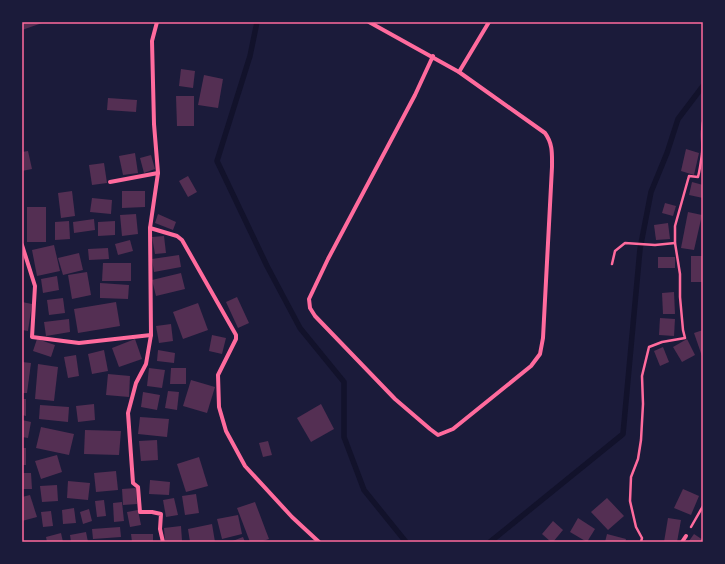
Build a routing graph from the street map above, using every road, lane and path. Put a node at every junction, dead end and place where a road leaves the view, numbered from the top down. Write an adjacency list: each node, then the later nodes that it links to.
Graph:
1 (157, 22): 7 (street)
2 (369, 22): 4 (street)
3 (489, 22): 5 (street)
4 (433, 56): 5 (street); 5 (street)
5 (460, 72)
6 (703, 122): 10 (path)
7 (158, 173): 8 (street); 9 (street)
8 (110, 182)
9 (150, 228): 13 (street); 17 (street)
10 (674, 243): 12 (path); 18 (path)
11 (22, 245): 13 (street)
12 (612, 264)
13 (151, 336): 16 (street)
14 (703, 506): 15 (path)
15 (686, 536): 19 (street)
16 (163, 542)
17 (319, 542)
18 (641, 542)
19 (682, 542)

